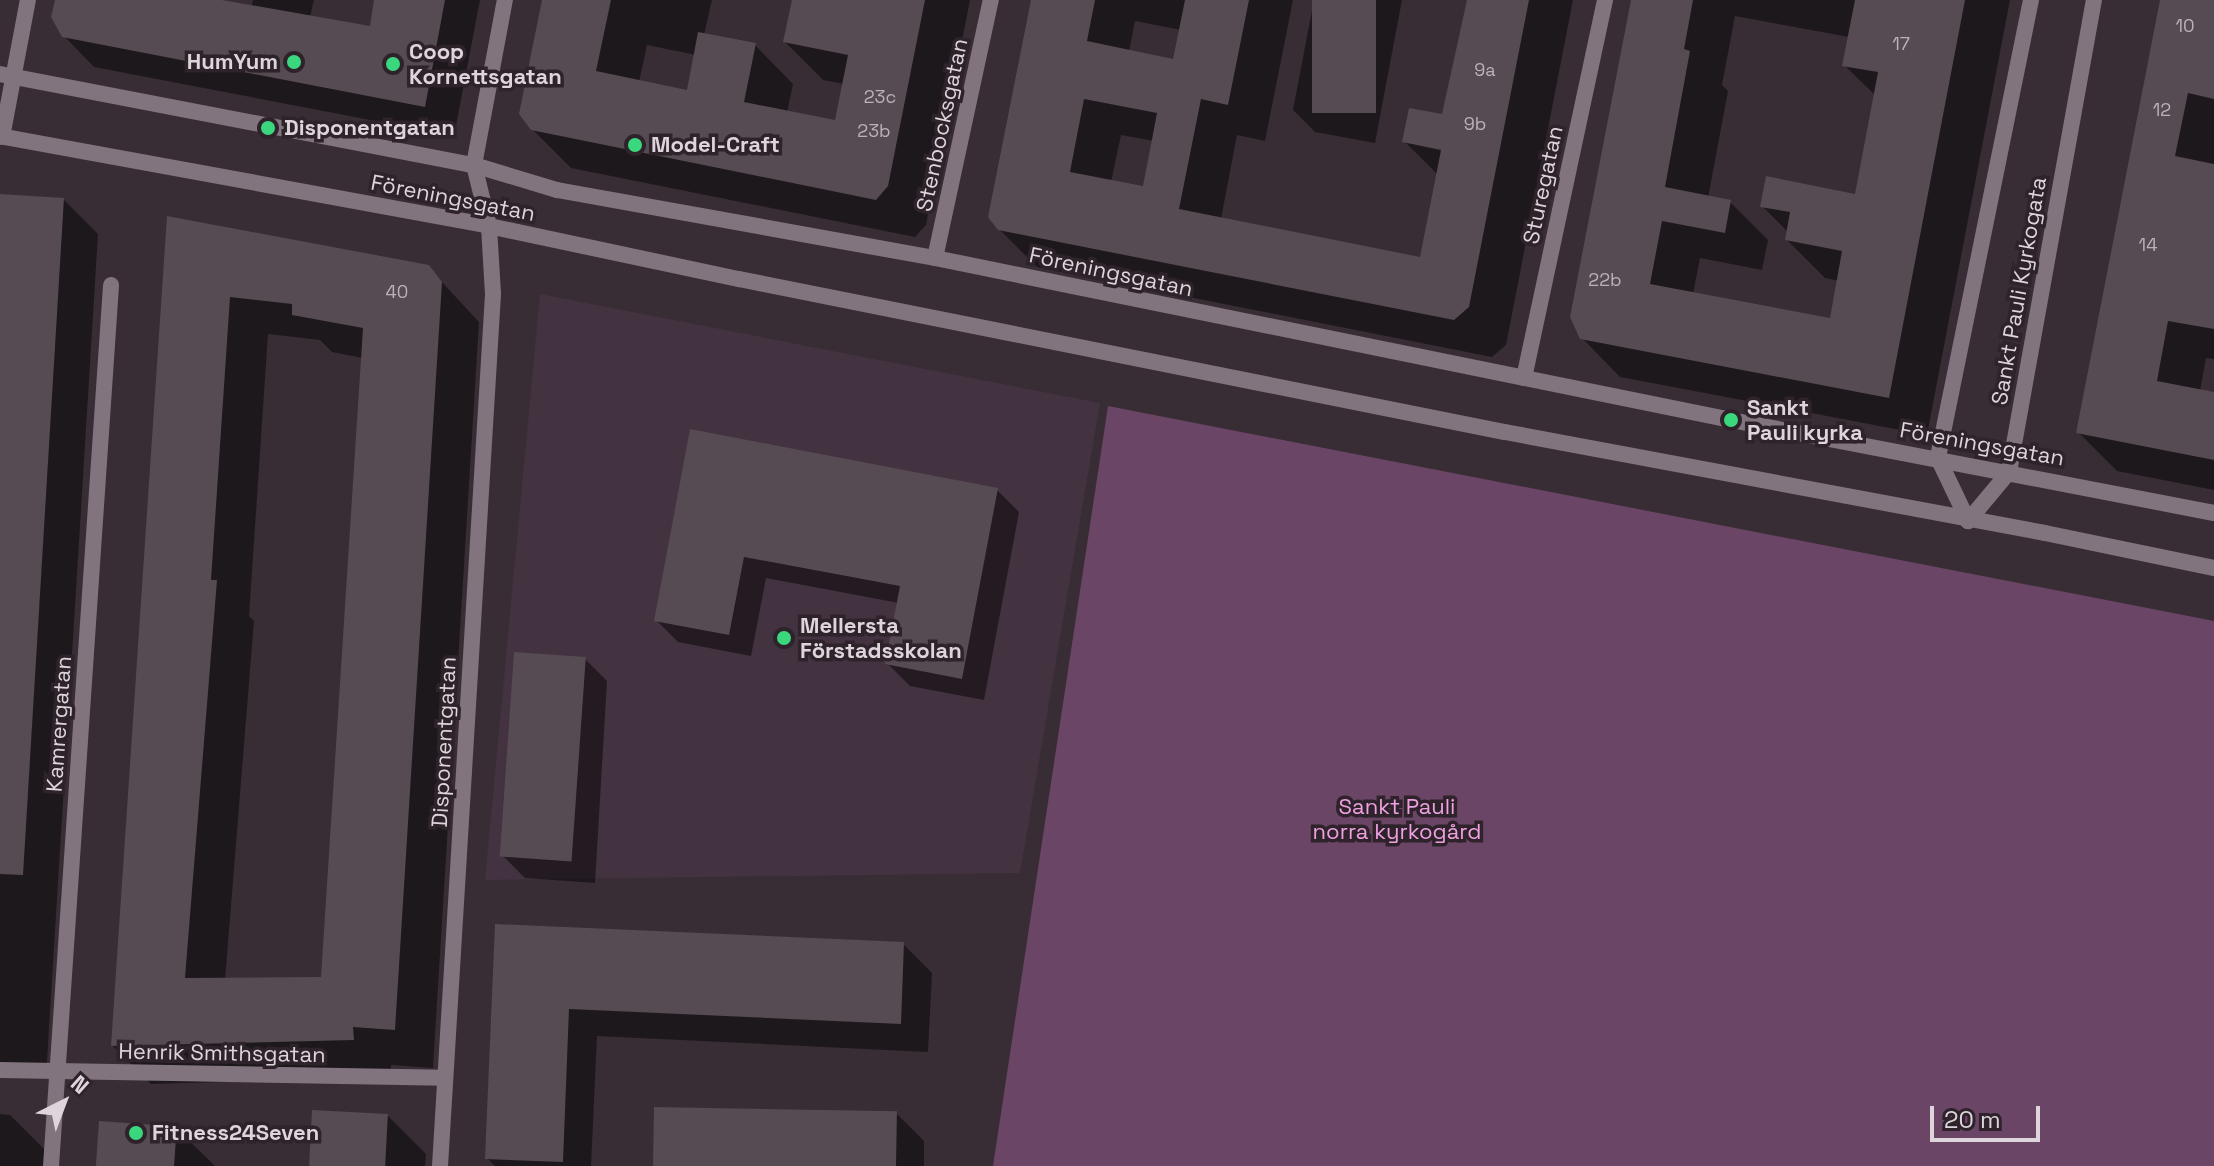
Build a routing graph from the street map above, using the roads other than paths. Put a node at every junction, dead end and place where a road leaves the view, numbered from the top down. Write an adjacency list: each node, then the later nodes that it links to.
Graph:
1 (28, 0): 7 (street)
2 (505, 0): 9 (street)
3 (991, 0): 11 (street, Stenbocksgatan)
4 (1605, 0): 13 (street, Sturegatan)
5 (2031, 0): 14 (street, Sankt Pauli Kyrkogata)
6 (2094, 0): 15 (street, Sankt Pauli Kyrkogata)
7 (7, 76): 8 (street); 9 (street, Föreningsgatan)
8 (1, 137): 10 (street, Föreningsgatan)
9 (474, 165): 10 (street, Disponentgatan); 11 (street, Föreningsgatan)
10 (489, 226): 17 (street, Föreningsgatan); 21 (street, Disponentgatan)
11 (935, 258): 13 (street, Föreningsgatan)
12 (111, 285): 20 (street, Kamrergatan)
13 (1524, 378): 14 (street, Föreningsgatan)
14 (1938, 458): 15 (street, Föreningsgatan); 17 (street)
15 (2009, 472): 16 (street, Föreningsgatan); 17 (street, Sankt Pauli Kyrkogata)
16 (2214, 513)
17 (1968, 521): 18 (street, Föreningsgatan)
18 (2214, 568)
19 (0, 1070): 20 (street, Henrik Smithsgatan)
20 (58, 1072): 21 (street, Henrik Smithsgatan); 22 (street, Kamrergatan)
21 (444, 1078): 23 (street, Disponentgatan)
22 (51, 1166)
23 (440, 1166)

